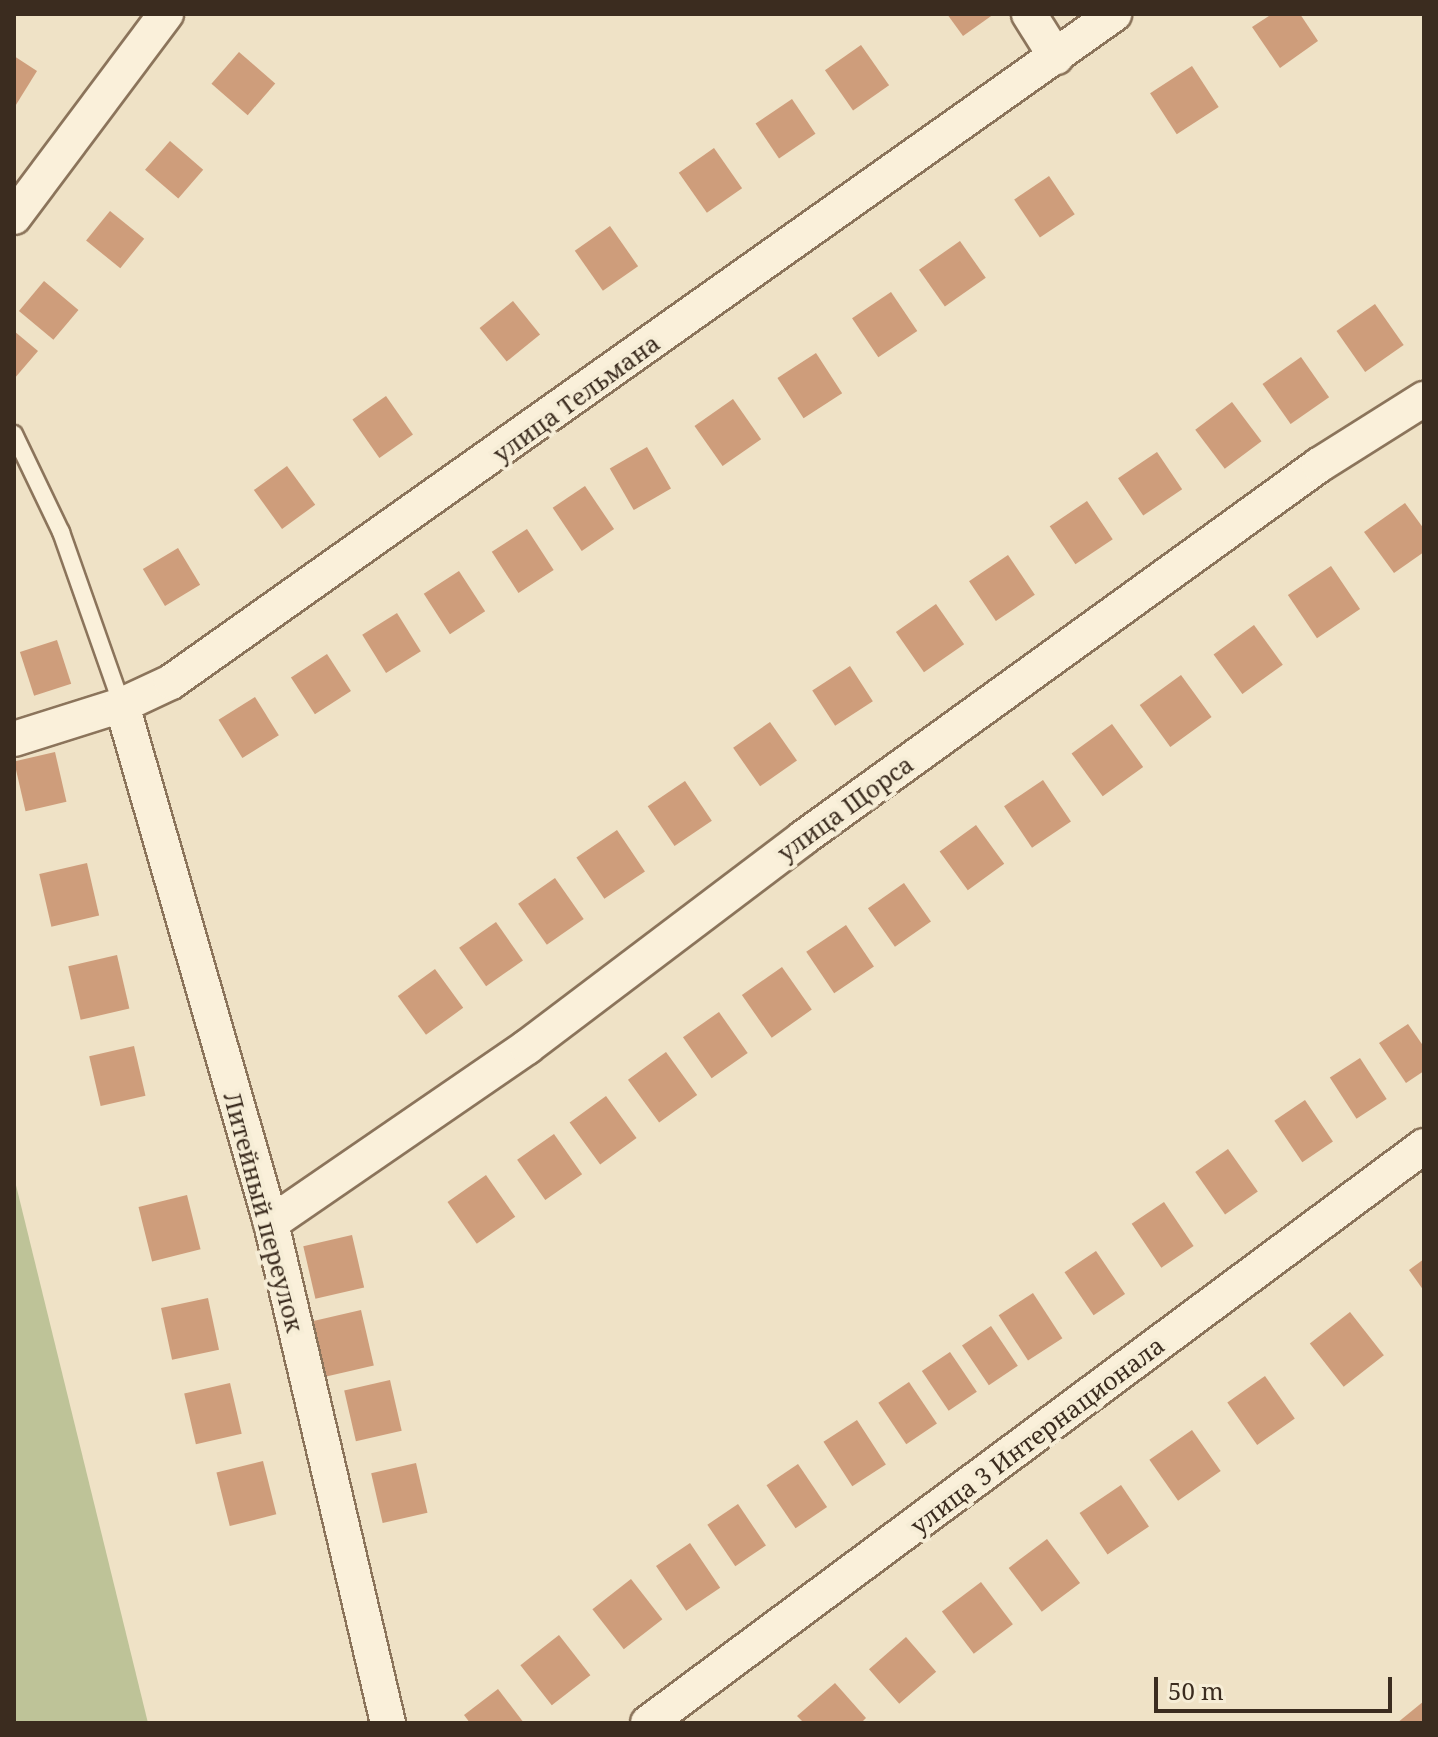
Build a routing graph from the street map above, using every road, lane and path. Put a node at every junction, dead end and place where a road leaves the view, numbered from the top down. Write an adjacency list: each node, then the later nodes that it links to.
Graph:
1 (166, 14): 5 (street)
2 (1029, 14): 4 (street)
3 (1114, 14): 4 (street, улица Тельмана)
4 (1056, 57): 8 (street, улица Тельмана)
5 (14, 217)
6 (1424, 399): 11 (street, улица Щорса)
7 (14, 434): 8 (lane)
8 (122, 705): 9 (street, улица Тельмана); 11 (street, Литейный переулок)
9 (14, 739)
10 (1424, 1146): 13 (street, улица 3 Интернационала)
11 (271, 1223): 12 (street, Литейный переулок)
12 (388, 1723)
13 (648, 1723)

